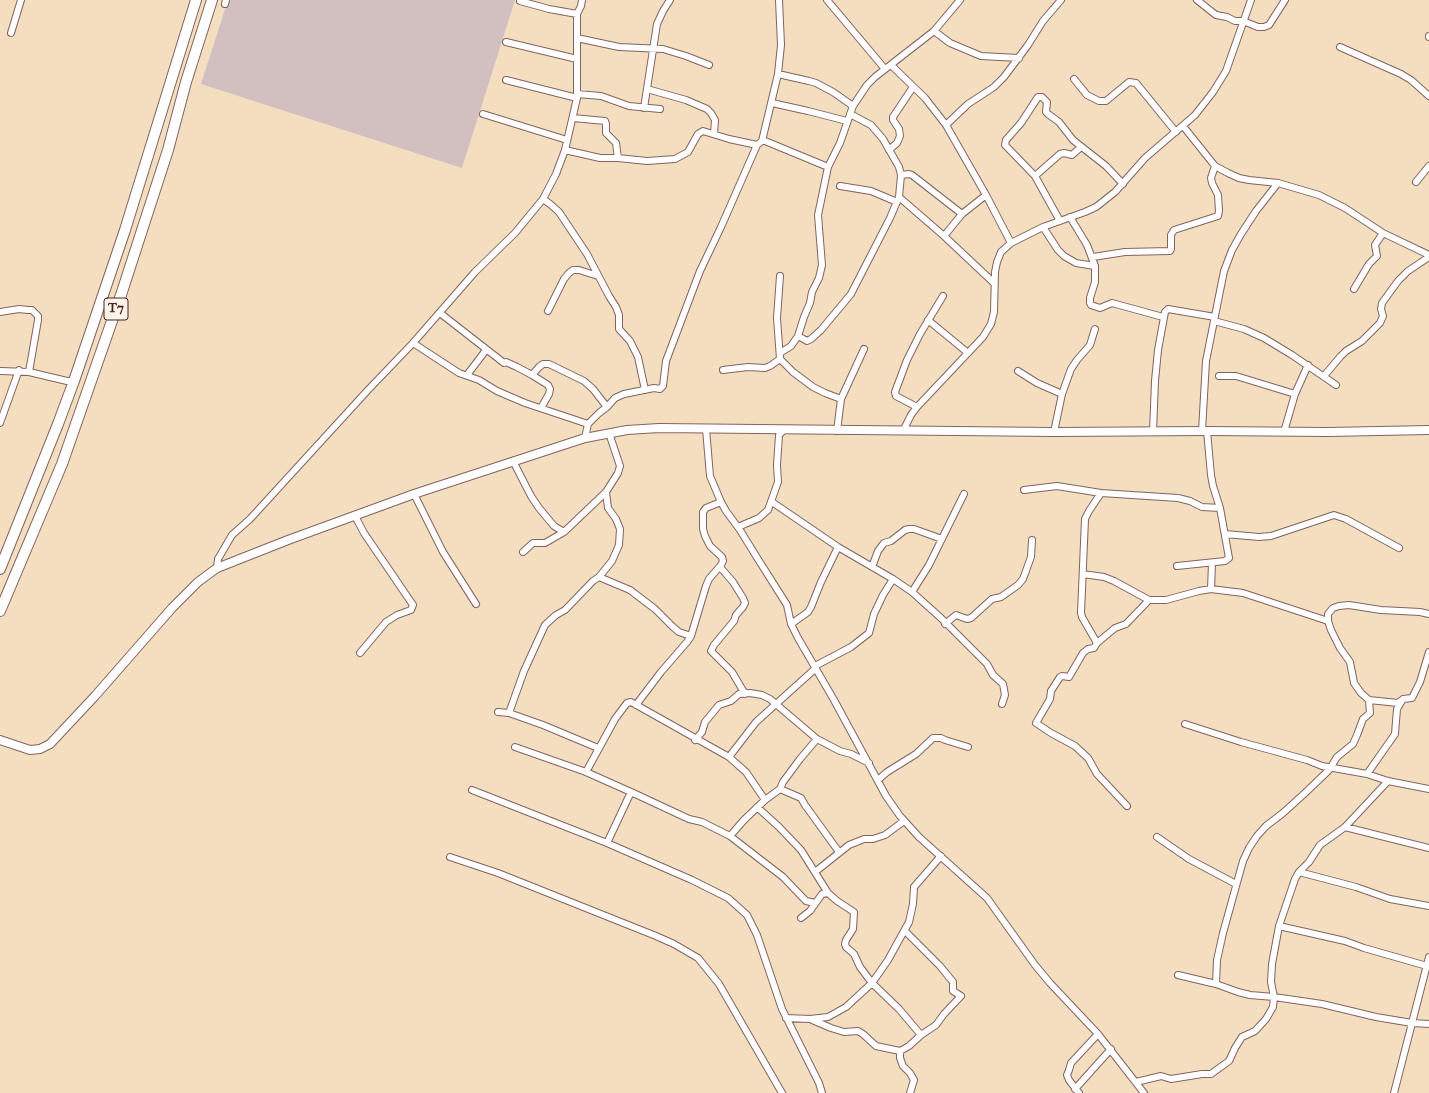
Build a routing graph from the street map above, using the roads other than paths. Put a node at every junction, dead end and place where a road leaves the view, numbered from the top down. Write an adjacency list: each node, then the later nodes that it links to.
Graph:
1 (21, 0): 17 (street)
2 (196, 0): 102 (highway, T7)
3 (212, 0): 155 (highway, T7)
4 (582, 0): 14 (street)
5 (670, 0): 21 (street)
6 (779, 0): 27 (street)
7 (827, 0): 26 (street)
8 (960, 0): 16 (street)
9 (1061, 0): 22 (street)
10 (1197, 0): 15 (street)
11 (1251, 0): 15 (street)
12 (1285, 0): 15 (street)
13 (520, 1): 14 (street)
14 (577, 14): 18 (street)
15 (1243, 21): 43 (street)
16 (934, 31): 22 (street); 25 (street)
17 (11, 33)
18 (577, 38): 21 (street); 23 (street)
19 (506, 42): 23 (street)
20 (1340, 47): 33 (street)
21 (652, 48): 24 (street); 31 (street)
22 (1019, 58): 42 (street)
23 (577, 59): 32 (street)
24 (709, 65)
25 (891, 65): 26 (street); 30 (street)
26 (885, 69): 35 (street)
27 (778, 74): 34 (street); 35 (street)
28 (506, 80): 32 (street)
29 (1074, 80): 44 (street)
30 (913, 87): 42 (street); 50 (street)
31 (646, 89): 36 (street); 45 (street)
32 (577, 96): 36 (street); 40 (street)
33 (1429, 96)
34 (772, 103): 41 (street); 47 (street)
35 (853, 106): 39 (street)
36 (644, 108): 37 (street)
37 (660, 109)
38 (483, 114): 46 (street)
39 (850, 114): 41 (street); 50 (street)
40 (573, 118): 46 (street); 51 (street)
41 (847, 121): 54 (street)
42 (946, 125): 61 (street)
43 (1183, 126): 44 (street); 52 (street)
44 (1176, 132): 59 (street)
45 (714, 134): 47 (street); 51 (street)
46 (567, 140): 49 (street)
47 (759, 143): 54 (street); 104 (street)
48 (1081, 146): 56 (street); 56 (street); 59 (street)
49 (565, 150): 51 (street); 62 (street)
50 (889, 150): 55 (street)
51 (618, 158)
52 (1215, 166): 58 (street); 72 (street)
53 (1429, 166): 57 (street)
54 (828, 167): 86 (street)
55 (901, 175): 63 (street); 64 (street)
56 (1035, 176): 66 (street)
57 (1416, 182)
58 (1278, 183): 68 (street); 83 (street)
59 (1123, 184): 65 (street)
60 (840, 186): 63 (street)
61 (986, 195): 64 (street); 70 (street)
62 (542, 199): 74 (street); 81 (street)
63 (898, 199): 69 (street); 86 (street)
64 (962, 214): 69 (street)
65 (1070, 217): 66 (street); 72 (street)
66 (1060, 220): 67 (street)
67 (1043, 227): 70 (street); 73 (street)
68 (1383, 234): 71 (street); 77 (street)
69 (944, 236): 76 (street)
70 (1011, 243): 76 (street)
71 (1429, 256): 101 (street)
72 (1093, 257): 73 (street)
73 (1095, 266): 82 (street)
74 (598, 276): 79 (street); 104 (street)
75 (780, 276): 91 (street)
76 (994, 283): 90 (street)
77 (1354, 289)
78 (943, 296): 84 (street)
79 (548, 311)
80 (0, 312): 97 (street)
81 (440, 313): 87 (street); 89 (street)
82 (1163, 317): 83 (street); 120 (street)
83 (1215, 319): 92 (street); 118 (street)
84 (928, 320): 90 (street); 110 (street)
85 (1095, 329): 105 (street)
86 (798, 336): 91 (street)
87 (413, 343): 99 (street); 146 (street)
88 (864, 349): 107 (street)
89 (486, 350): 98 (street); 99 (street)
90 (968, 353): 110 (street)
91 (780, 356): 94 (street); 107 (street)
92 (1308, 365): 101 (street); 106 (street)
93 (19, 370): 95 (street); 97 (street); 111 (street)
94 (723, 370)
95 (0, 371)
96 (1018, 371): 105 (street)
97 (29, 372): 102 (street)
98 (532, 375): 108 (street); 109 (street)
99 (467, 376): 109 (street)
100 (1219, 376): 106 (street)
101 (1324, 376): 103 (street)
102 (74, 381): 147 (highway, T7)
103 (1336, 384)
104 (645, 390): 108 (street)
105 (1062, 394): 119 (street)
106 (1295, 394): 121 (street)
107 (841, 399): 116 (street)
108 (607, 407): 112 (street)
109 (541, 408): 112 (street)
110 (917, 408): 117 (street)
111 (0, 423)
112 (588, 424): 123 (street)
113 (706, 429): 114 (main road); 122 (main road); 130 (street)
114 (784, 430): 116 (main road); 131 (street)
115 (1429, 430): 121 (main road)
116 (837, 431): 117 (main road)
117 (903, 431): 119 (main road)
118 (1205, 431): 120 (main road); 121 (main road); 132 (street)
119 (1054, 432): 120 (main road)
120 (1152, 432)
121 (1284, 432)
122 (609, 433): 123 (main road); 126 (street)
123 (585, 438): 124 (main road)
124 (513, 461): 128 (main road); 135 (street)
125 (1024, 490): 127 (street)
126 (606, 492): 135 (street); 149 (street)
127 (1101, 493): 132 (street); 148 (street)
128 (414, 494): 133 (main road); 154 (street)
129 (964, 494): 137 (street)
130 (721, 502): 134 (street); 144 (street)
131 (772, 502): 134 (street); 139 (street)
132 (1220, 508): 136 (street)
133 (356, 516): 146 (main road); 163 (street)
134 (738, 527): 158 (street)
135 (564, 532): 141 (street)
136 (1225, 534): 140 (street); 142 (street)
137 (942, 539): 145 (street); 152 (street)
138 (1032, 540): 159 (street)
139 (838, 547): 145 (street); 158 (street)
140 (1399, 548)
141 (523, 552)
142 (1212, 563): 143 (street); 151 (street)
143 (1177, 566)
144 (720, 567): 160 (street); 165 (street)
145 (872, 567): 150 (street)
146 (217, 568): 175 (main road)
147 (0, 570)
148 (1083, 574): 153 (street); 161 (street)
149 (599, 577): 160 (street); 172 (street)
150 (894, 579): 152 (street); 164 (street)
151 (1211, 589): 153 (street); 157 (street)
152 (912, 592): 159 (street)
153 (1149, 600): 161 (street)
154 (476, 604)
155 (0, 611)
156 (1429, 614): 157 (street)
157 (1328, 621): 167 (street)
158 (791, 624): 164 (street)
159 (945, 624): 169 (street)
160 (691, 636): 170 (street)
161 (1097, 643): 192 (street)
162 (1429, 652): 166 (street)
163 (360, 653)
164 (815, 667): 168 (street); 181 (street)
165 (745, 694): 168 (street); 176 (street)
166 (1403, 699): 167 (street); 184 (street)
167 (1369, 700): 182 (street)
168 (776, 704): 174 (street); 180 (street)
169 (1002, 704)
170 (636, 705): 176 (street); 179 (street)
171 (498, 712): 172 (street)
172 (509, 714): 179 (street)
173 (1185, 724): 182 (street)
174 (817, 739): 181 (street); 187 (street)
175 (0, 740)
176 (695, 740): 180 (street)
177 (515, 747): 183 (street)
178 (968, 747): 185 (street)
179 (598, 748): 183 (street)
180 (729, 757): 191 (street)
181 (869, 763): 185 (street)
182 (1332, 767): 184 (street); 205 (street)
183 (586, 772): 190 (street)
184 (1367, 774): 186 (street)
185 (878, 780): 194 (street)
186 (1388, 781): 189 (street); 195 (street)
187 (780, 789): 191 (street); 200 (street)
188 (472, 790): 198 (street)
189 (1429, 790)
190 (631, 792): 196 (street); 198 (street)
191 (765, 800): 193 (street)
192 (1127, 806)
193 (758, 807): 196 (street); 203 (street)
194 (904, 820): 200 (street); 201 (street)
195 (1345, 827): 199 (street); 204 (street)
196 (730, 836): 207 (street)
197 (1157, 837): 205 (street)
198 (607, 843): 218 (street)
199 (1429, 848)
200 (840, 852): 203 (street)
201 (941, 856): 211 (street); 222 (street)
202 (450, 857): 228 (street)
203 (815, 872): 206 (street)
204 (1299, 872): 208 (street); 210 (street)
205 (1236, 884): 216 (street)
206 (828, 893): 207 (street); 215 (street)
207 (815, 903): 209 (street)
208 (1429, 906)
209 (802, 918)
210 (1279, 926): 213 (street); 217 (street)
211 (905, 931): 215 (street); 223 (street)
212 (1429, 957): 213 (street)
213 (1427, 966): 220 (street)
214 (1178, 975): 216 (street)
215 (872, 983): 219 (street); 223 (street)
216 (1216, 984): 217 (street)
217 (1274, 997): 220 (street); 226 (street)
218 (786, 1018): 219 (street); 229 (street)
219 (810, 1019): 225 (street)
220 (1412, 1023): 221 (street); 232 (street)
221 (1429, 1024)
222 (1098, 1034): 224 (street); 227 (street)
223 (921, 1035): 225 (street)
224 (1111, 1049): 226 (street); 227 (street)
225 (900, 1051): 230 (street)
226 (1136, 1082): 231 (street)
227 (1077, 1091)
228 (782, 1093)
229 (822, 1093)
230 (910, 1093)
231 (1144, 1093)
232 (1394, 1093)

